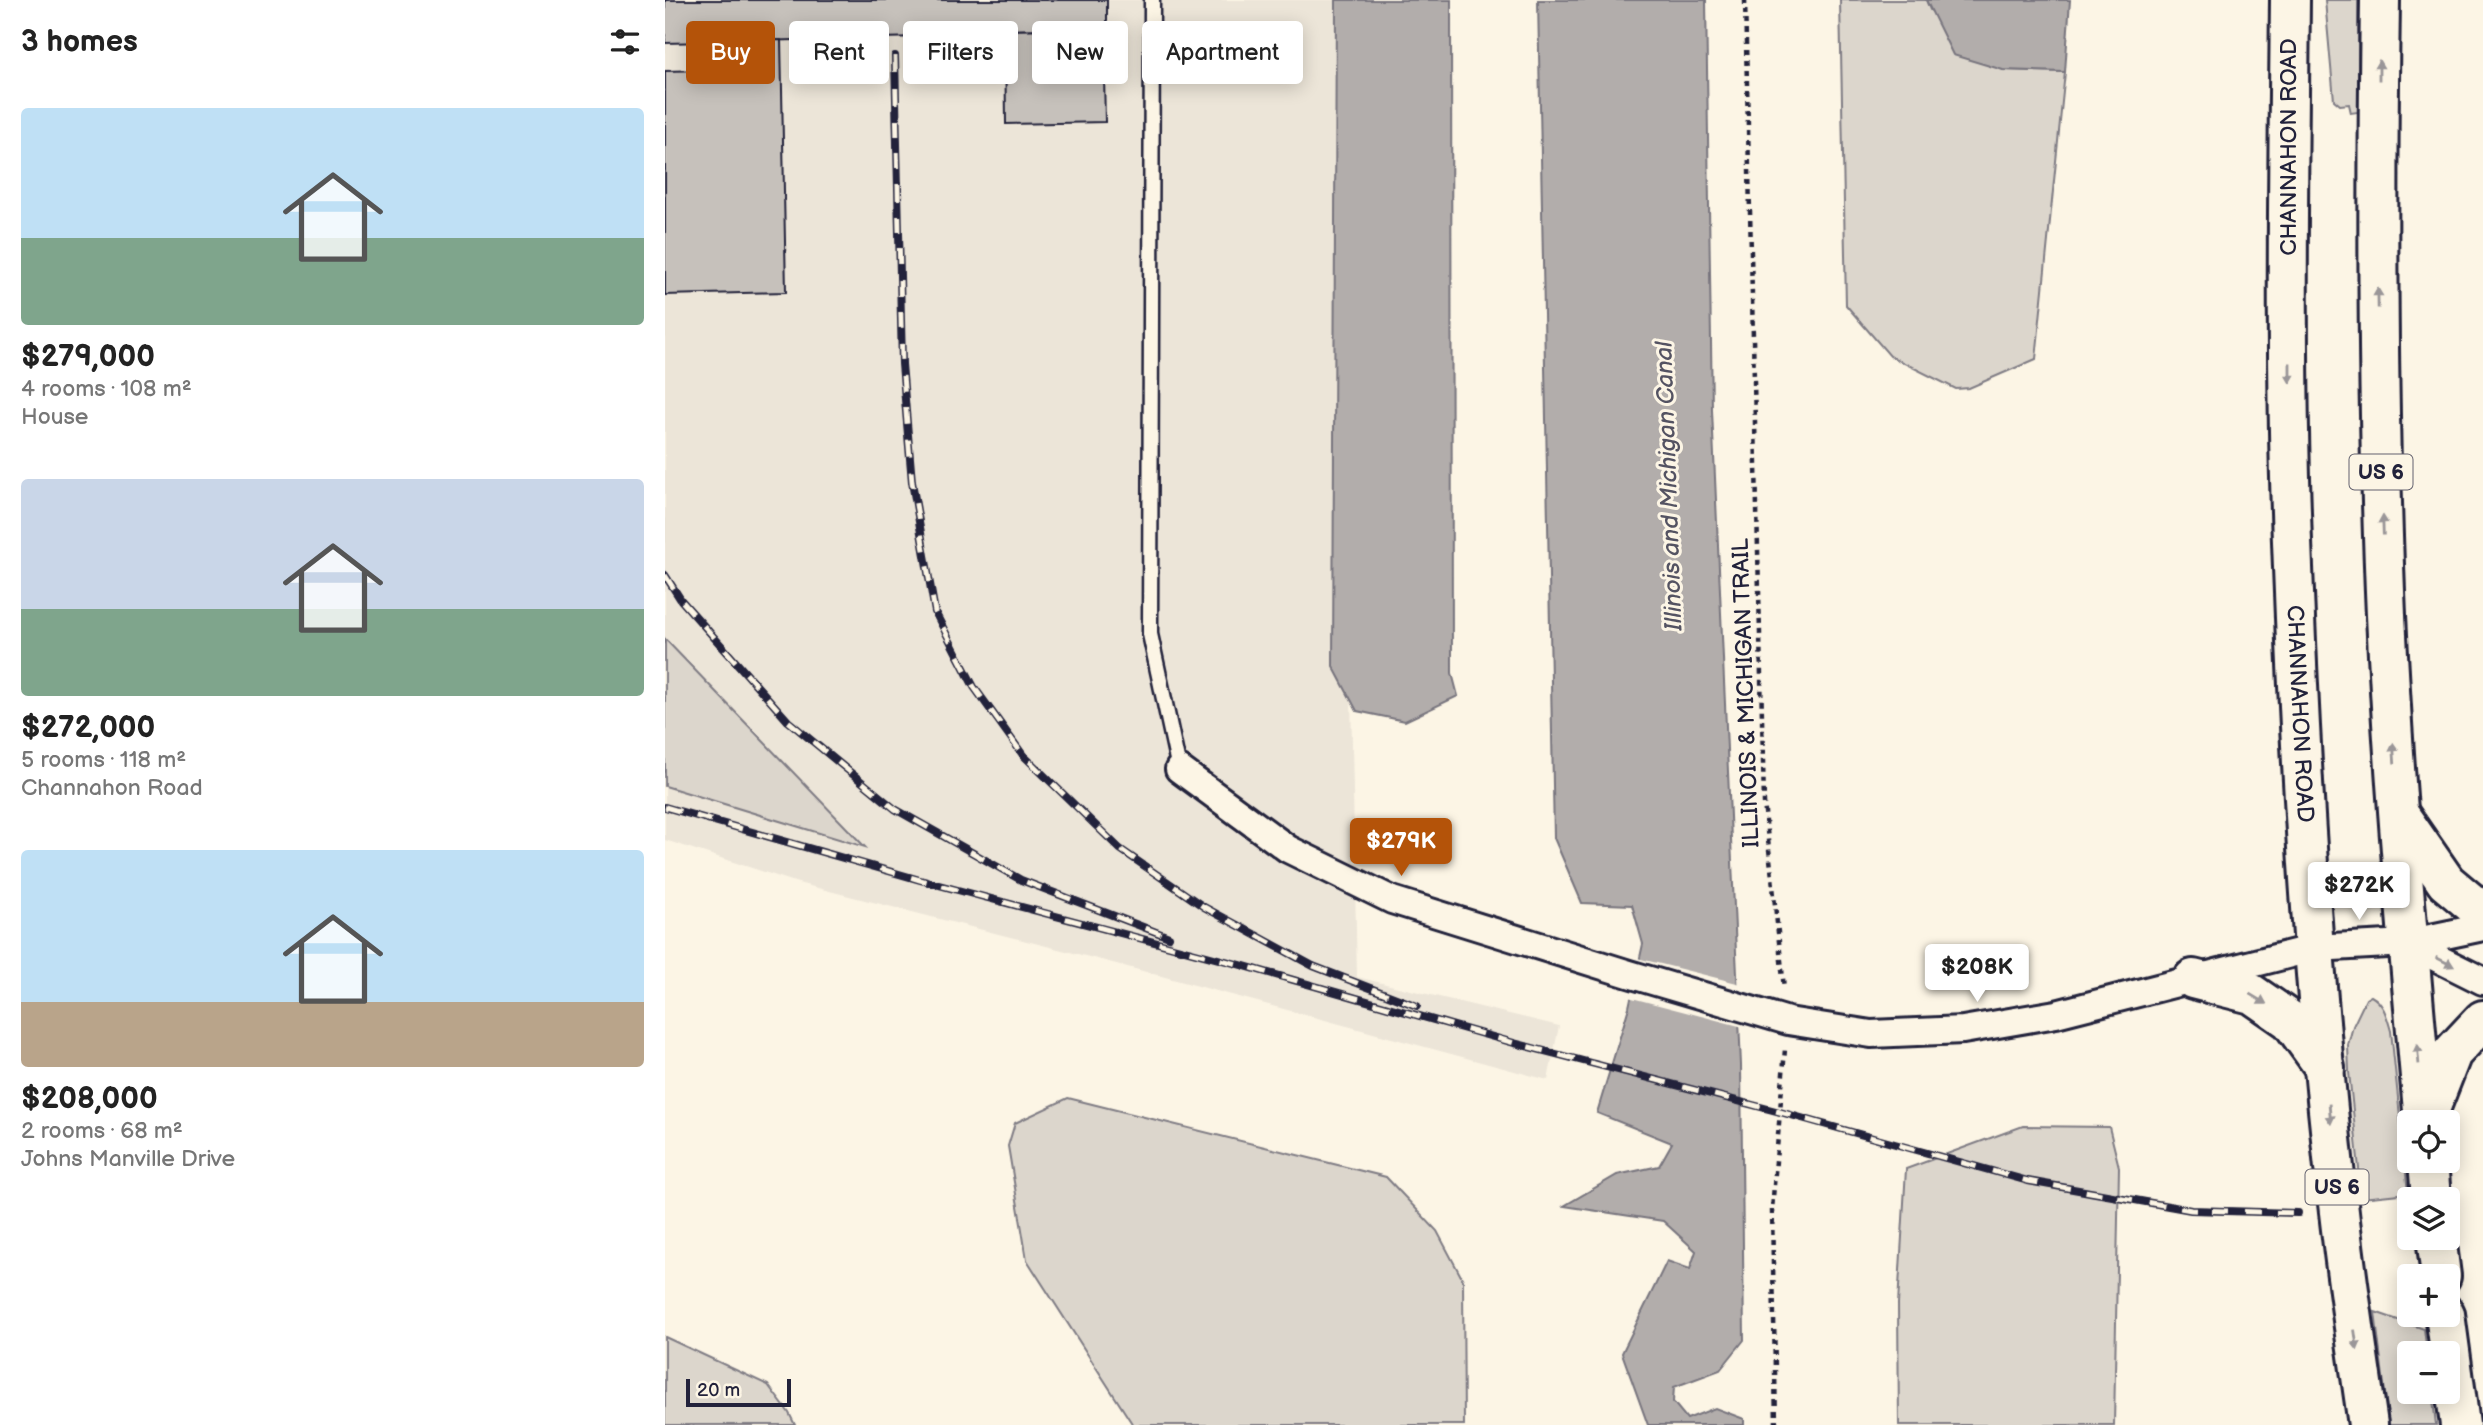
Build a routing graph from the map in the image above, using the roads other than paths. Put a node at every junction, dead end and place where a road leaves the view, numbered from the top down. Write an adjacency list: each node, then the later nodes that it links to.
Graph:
1 (1152, 0): 4 (lane)
2 (2290, 0): 9 (main road, CHANNAHON ROAD / US 6, one-way to 9)
3 (2380, 0): 5 (main road, US 6, one-way to 3)
4 (1179, 769): 10 (street)
5 (2398, 813): 6 (main road); 8 (main road, US 6)
6 (2483, 913)
7 (2483, 927): 8 (street)
8 (2407, 943): 9 (street); 11 (street, one-way to 11); 14 (main road, US 6, one-way to 8)
9 (2314, 948): 10 (street); 13 (main road, CHANNAHON ROAD / US 6)
10 (2193, 979): 13 (main road, one-way to 13)
11 (2483, 981)
12 (2483, 1020): 15 (main road)
13 (2326, 1069): 17 (main road, CHANNAHON ROAD / US 6, one-way to 17)
14 (2424, 1110)
15 (2430, 1110)
16 (2447, 1327): 18 (main road)
17 (2368, 1425)
18 (2460, 1425)

